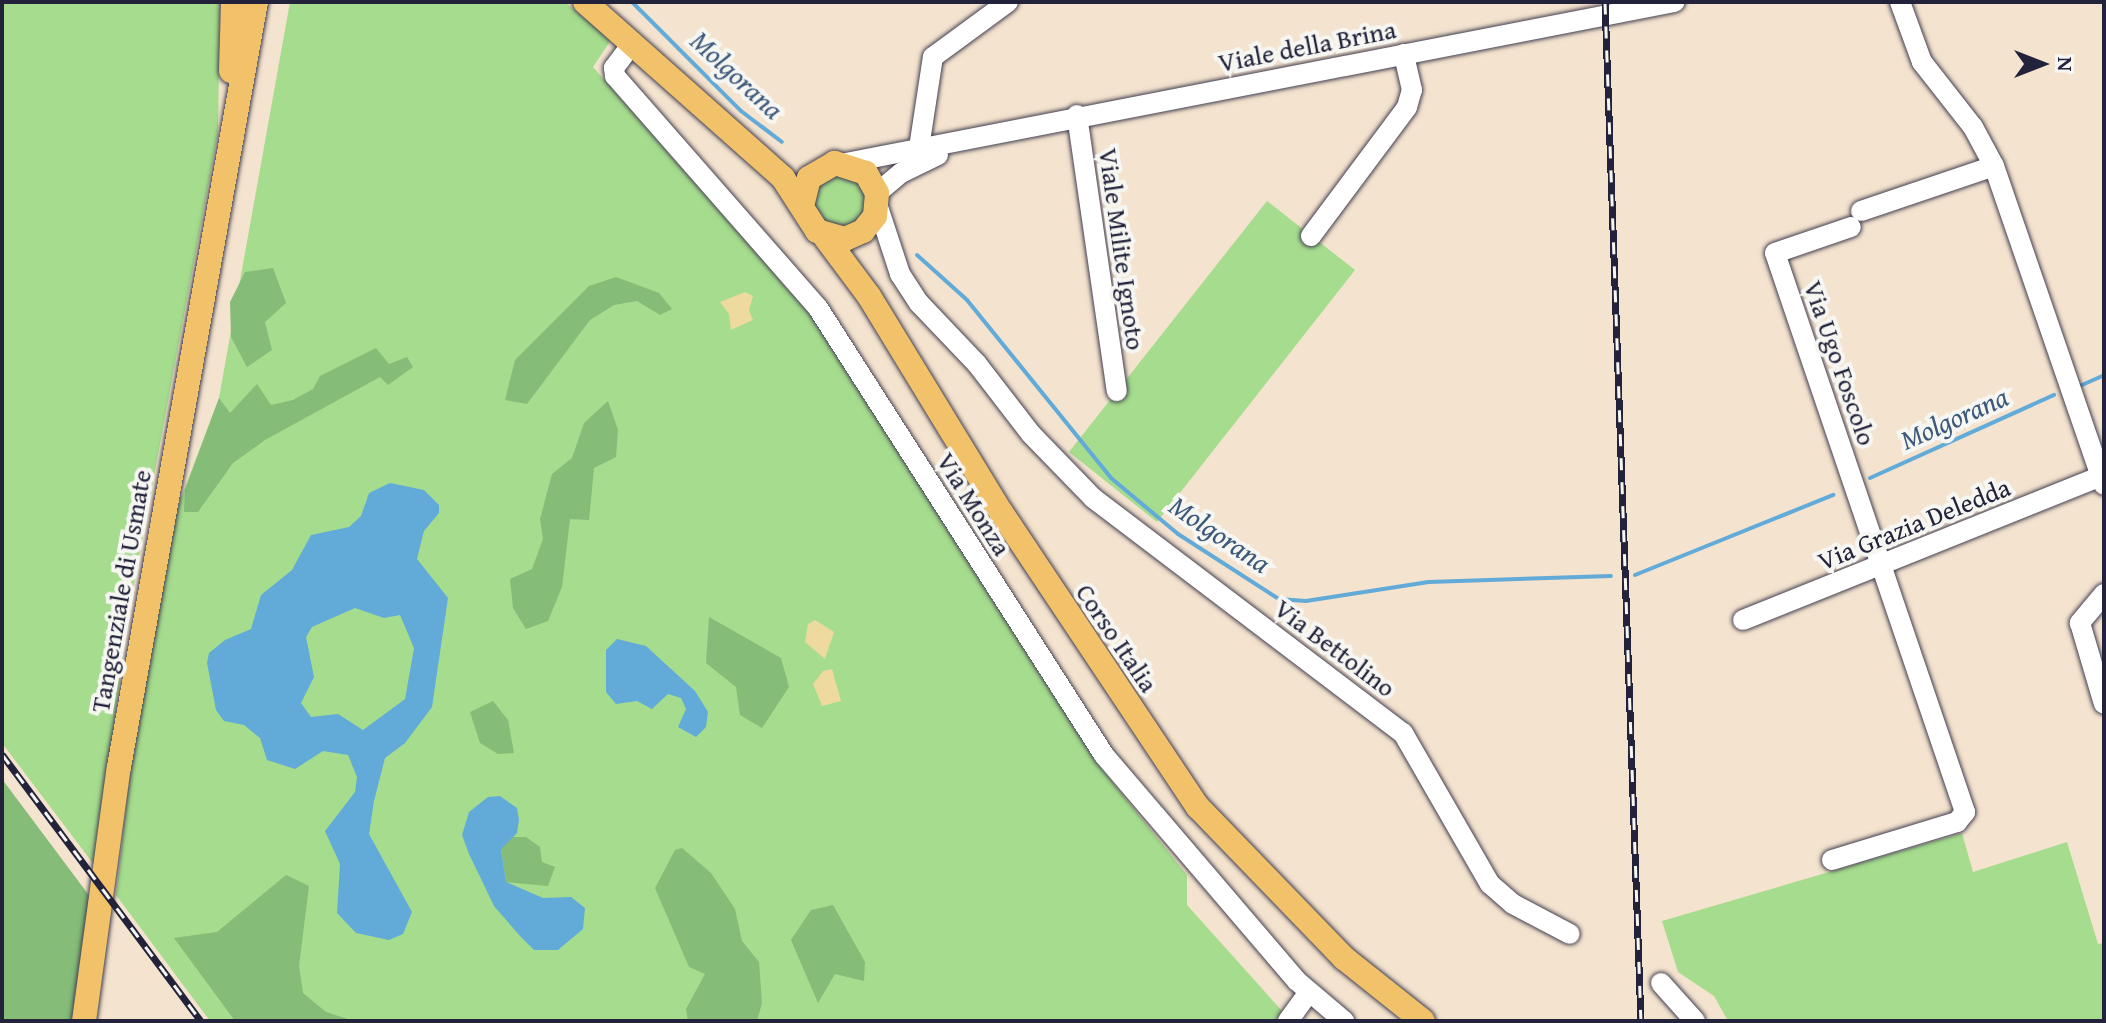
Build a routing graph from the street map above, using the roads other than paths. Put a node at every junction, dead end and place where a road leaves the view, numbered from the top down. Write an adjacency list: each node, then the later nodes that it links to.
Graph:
1 (233, 2): 17 (main road)
2 (256, 2): 17 (main road)
3 (585, 2): 7 (main road)
4 (1008, 2): 9 (street)
5 (1674, 2): 8 (street, Viale della Brina)
6 (1900, 2): 16 (street)
7 (632, 44): 13 (main road); 34 (street, Via Monza)
8 (1404, 54): 10 (street, Viale della Brina); 21 (street)
9 (927, 100): 12 (street); 14 (street)
10 (1077, 115): 11 (street, Viale della Brina); 25 (street, Viale Milite Ignoto)
11 (996, 131): 12 (street, Viale della Brina); 14 (street, Viale della Brina)
12 (941, 141): 14 (street, Viale della Brina)
13 (749, 153): 15 (main road); 19 (main road)
14 (918, 155): 15 (street, Viale della Brina); 18 (street, Viale della Brina)
15 (835, 164): 18 (main road); 19 (main road)
16 (1994, 166): 26 (street); 27 (street, Via Ugo Foscolo)
17 (223, 173): 35 (main road, Tangenziale di Usmate)
18 (878, 200): 20 (main road); 23 (street, Via Bettolino)
19 (802, 206): 22 (main road)
20 (859, 234): 22 (main road); 23 (street); 24 (main road)
21 (1311, 236)
22 (825, 237): 24 (main road, Corso Italia)
23 (892, 241): 32 (street, Via Bettolino)
24 (869, 296): 38 (main road, Corso Italia)
25 (1117, 391)
26 (2103, 479): 27 (street, Via Grazia Deledda)
27 (1880, 566): 29 (street, Via Grazia Deledda); 31 (street)
28 (2104, 594): 30 (street)
29 (1743, 620)
30 (2104, 704)
31 (1832, 860)
32 (1570, 934)
33 (1661, 983): 39 (street)
34 (1309, 992): 36 (street); 37 (street, Via Monza)
35 (84, 1021)
36 (1288, 1021)
37 (1344, 1021)
38 (1423, 1021)
39 (1695, 1021)

